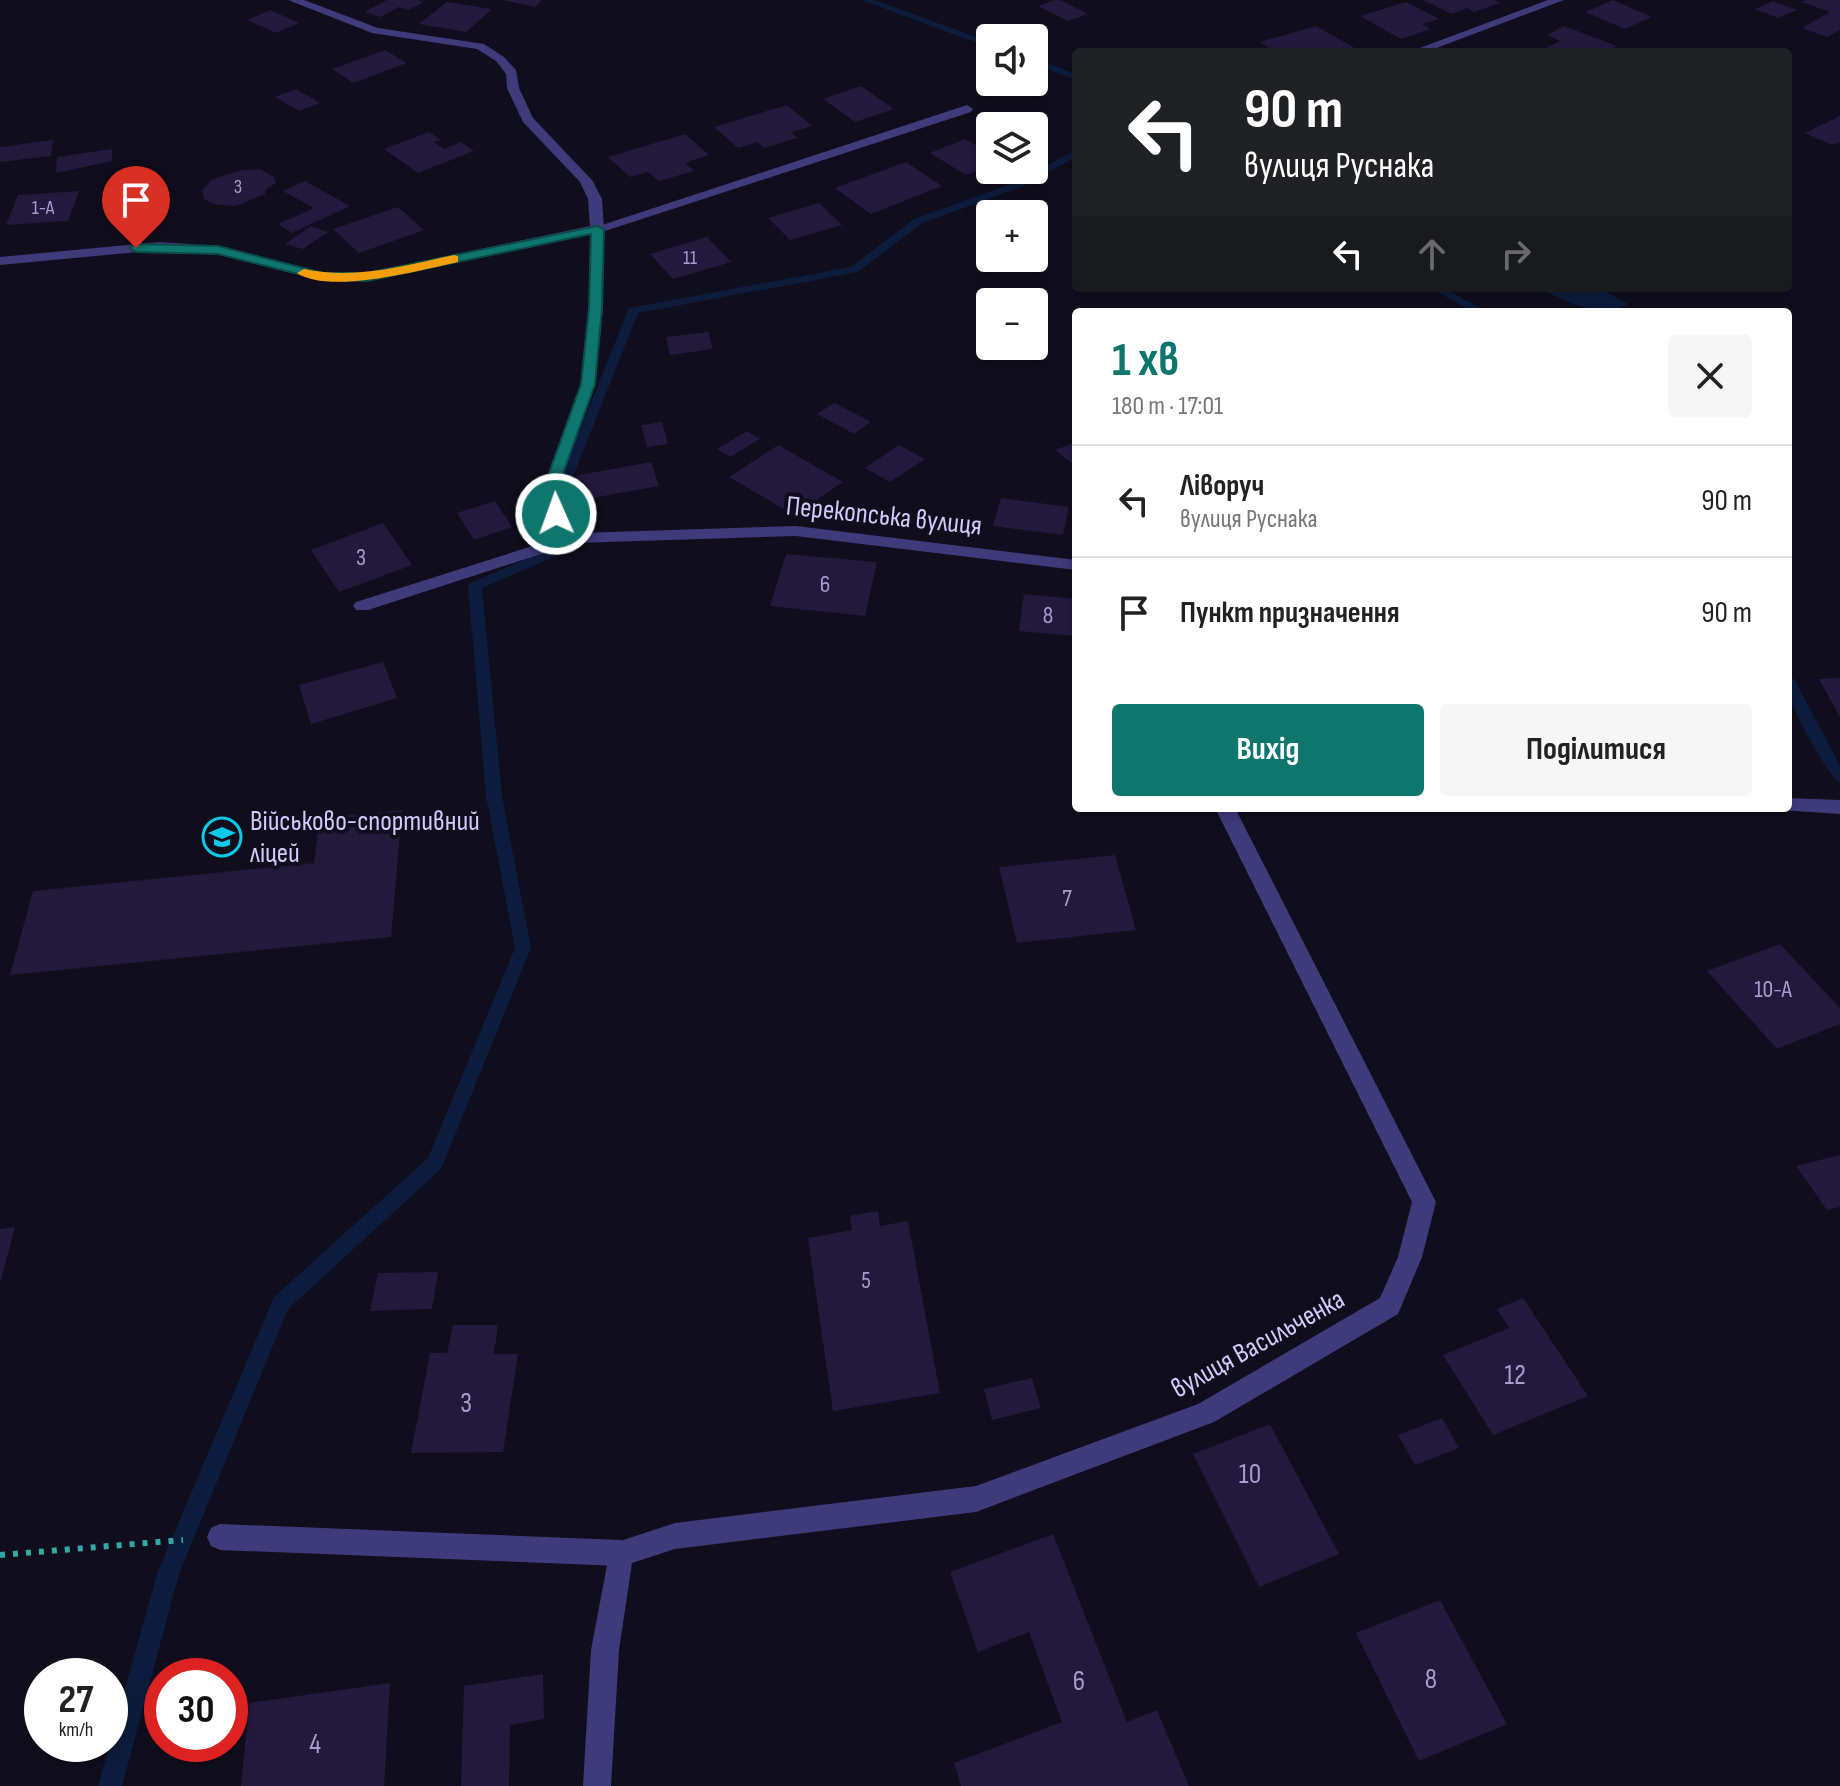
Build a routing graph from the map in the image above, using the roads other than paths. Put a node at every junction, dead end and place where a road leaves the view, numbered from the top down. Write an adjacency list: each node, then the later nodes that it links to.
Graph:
1 (294, 0): 5 (street)
2 (1558, 0): 3 (street)
3 (1426, 48)
4 (967, 109): 5 (street)
5 (597, 229): 6 (street); 7 (street)
6 (0, 261)
7 (574, 538): 8 (street, Перекопська вулиця); 9 (street, Перекопська вулиця)
8 (1072, 565)
9 (362, 606)
10 (1792, 805): 11 (street)
11 (1840, 807)
12 (1227, 812): 14 (street, вулиця Васильченка)
13 (220, 1537): 14 (street, вулиця Васильченка)
14 (620, 1553): 15 (street)
15 (597, 1786)

